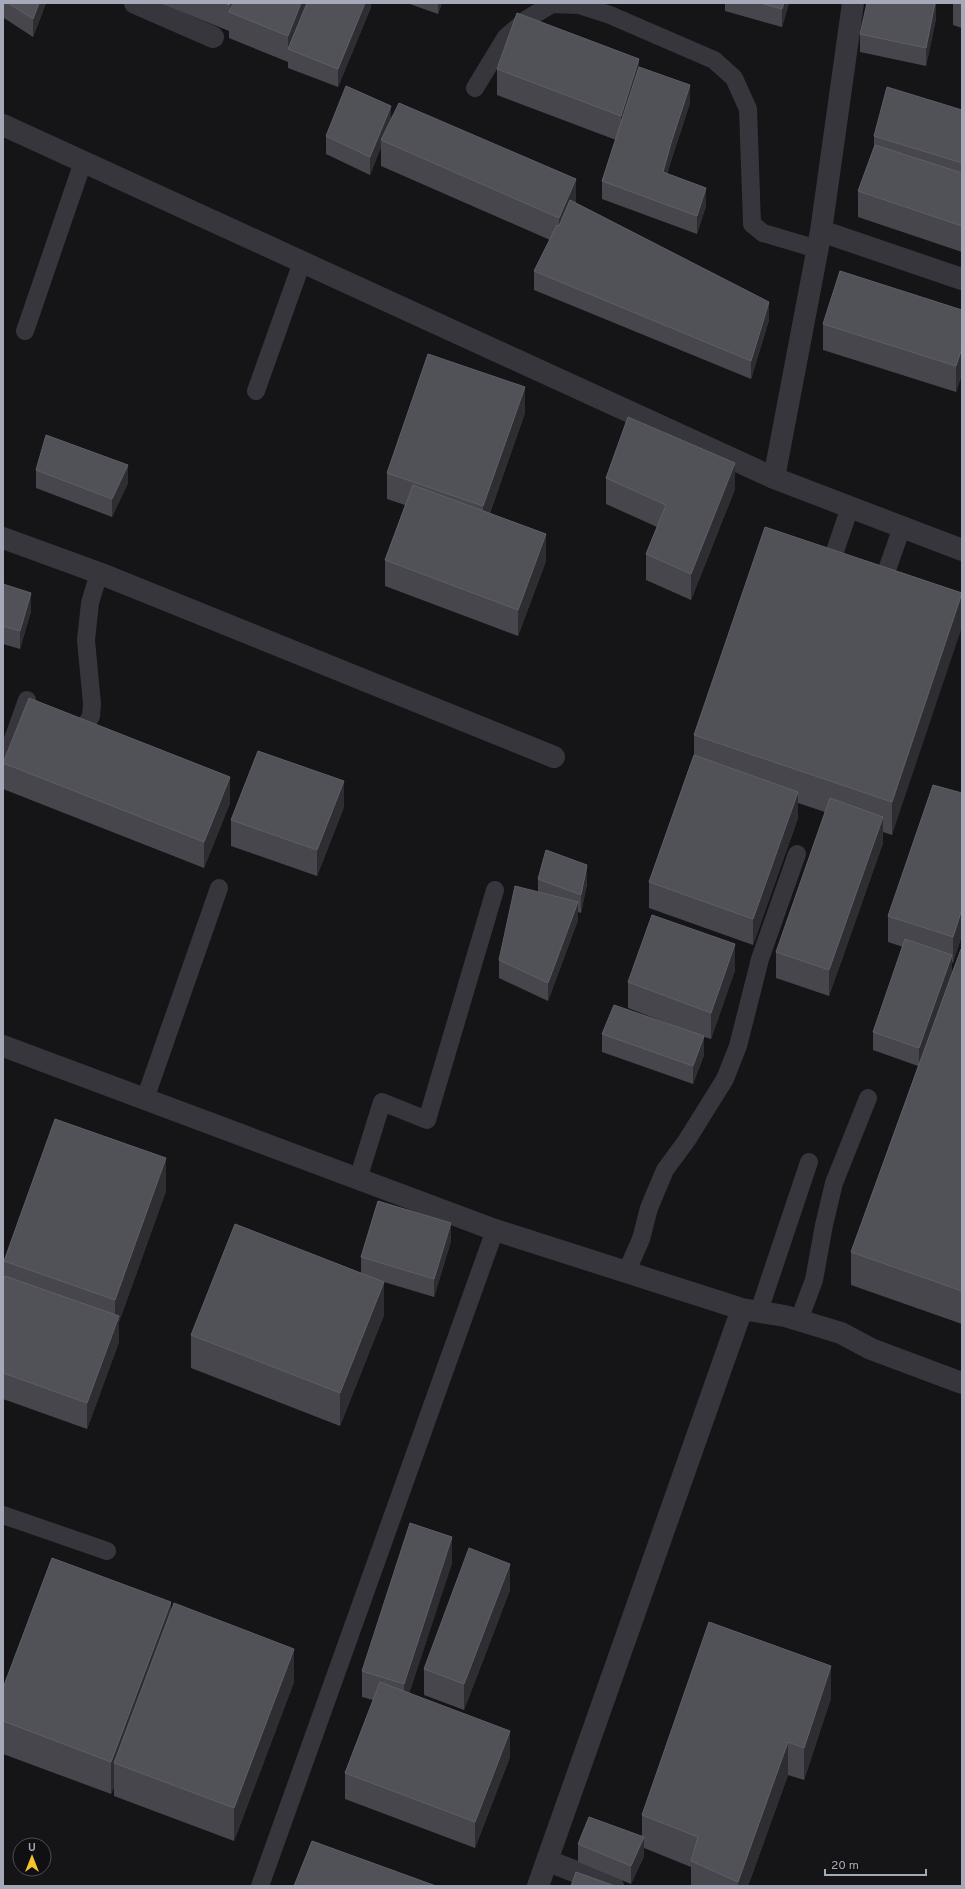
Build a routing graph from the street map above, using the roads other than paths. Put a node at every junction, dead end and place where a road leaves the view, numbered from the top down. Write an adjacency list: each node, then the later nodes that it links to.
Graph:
1 (135, 3): 3 (street)
2 (853, 3): 7 (street)
3 (213, 37)
4 (476, 88): 7 (lane)
5 (3, 125): 6 (street)
6 (84, 162): 8 (street); 10 (lane)
7 (819, 240): 9 (street); 12 (street)
8 (302, 262): 11 (lane); 12 (street)
9 (962, 279)
10 (25, 331)
11 (256, 391)
12 (774, 478): 13 (street)
13 (850, 507): 14 (street); 17 (lane)
14 (902, 527): 16 (street); 19 (lane)
15 (3, 538): 18 (street)
16 (962, 550)
17 (809, 558)
18 (99, 573): 21 (lane); 22 (street)
19 (881, 583)
20 (27, 700): 23 (lane)
21 (81, 733)
22 (554, 757)
23 (3, 767)
24 (797, 854): 33 (lane)
25 (219, 888): 29 (lane)
26 (495, 890): 31 (lane)
27 (3, 1046): 29 (street)
28 (868, 1098): 35 (lane)
29 (145, 1099): 31 (street)
30 (809, 1162): 34 (lane)
31 (358, 1179): 32 (street)
32 (495, 1230): 33 (street); 40 (lane)
33 (626, 1273): 34 (street)
34 (750, 1310): 35 (street); 39 (street)
35 (799, 1320): 36 (street)
36 (962, 1383)
37 (3, 1515): 38 (lane)
38 (107, 1551)
39 (548, 1861): 41 (street); 42 (street)
40 (260, 1886)
41 (538, 1886)
42 (613, 1886)

